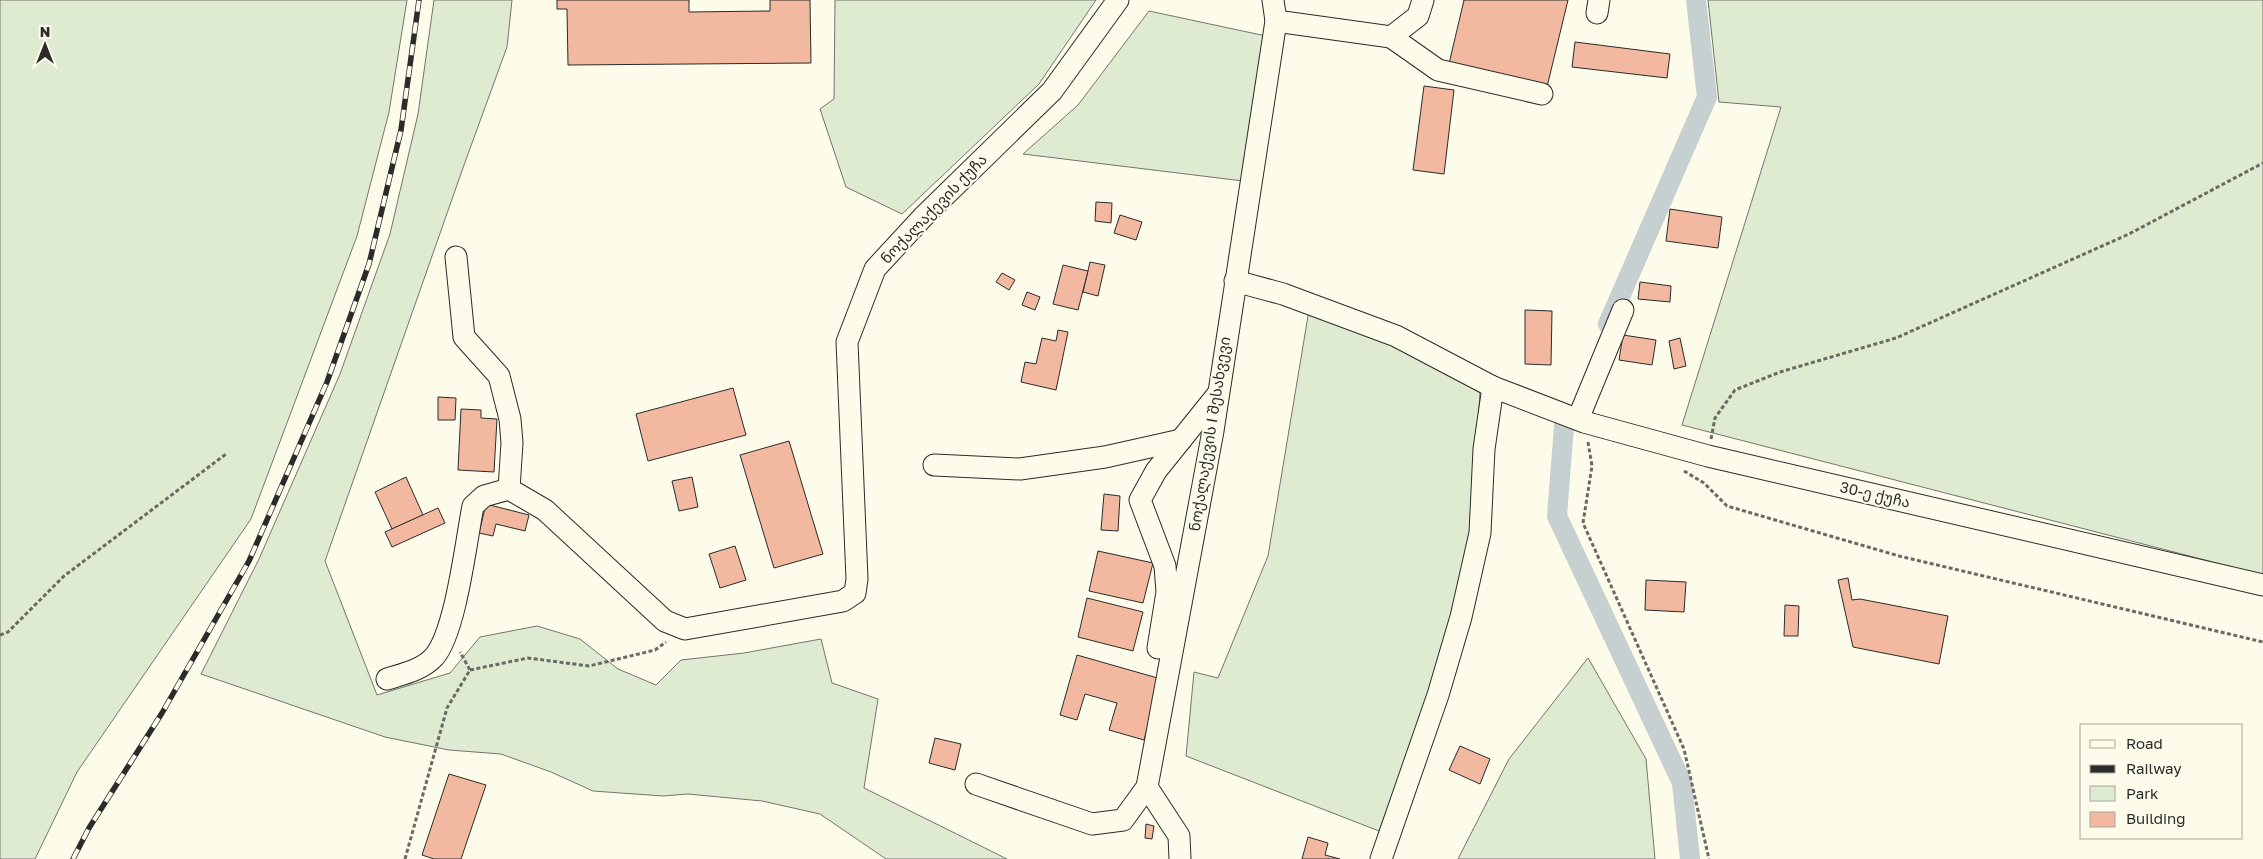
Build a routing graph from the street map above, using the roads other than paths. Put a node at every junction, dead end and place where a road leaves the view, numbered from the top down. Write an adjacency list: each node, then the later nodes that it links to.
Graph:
1 (1118, 0): 14 (street, ნოქალაქევის ქუჩა)
2 (1423, 0): 4 (street)
3 (1274, 10): 4 (street); 7 (street, ნოქალაქევის I შესახვევი)
4 (1390, 37): 5 (street)
5 (1542, 94)
6 (456, 257): 14 (street)
7 (1235, 281): 9 (street, 30-ე ქუჩა); 10 (street, ნოქალაქევის I შესახვევი)
8 (1623, 310): 11 (street)
9 (1493, 388): 11 (street, 30-ე ქუჩა); 21 (street)
10 (1217, 395): 12 (street); 19 (street, ნოქალაქევის I შესახვევი)
11 (1581, 421): 15 (street, 30-ე ქუჩა)
12 (1180, 440): 13 (street); 16 (street)
13 (934, 465)
14 (509, 489): 17 (street)
15 (2263, 585)
16 (1158, 655)
17 (387, 679)
18 (976, 784): 19 (street)
19 (1147, 787): 20 (street)
20 (1180, 859)
21 (1381, 859)

